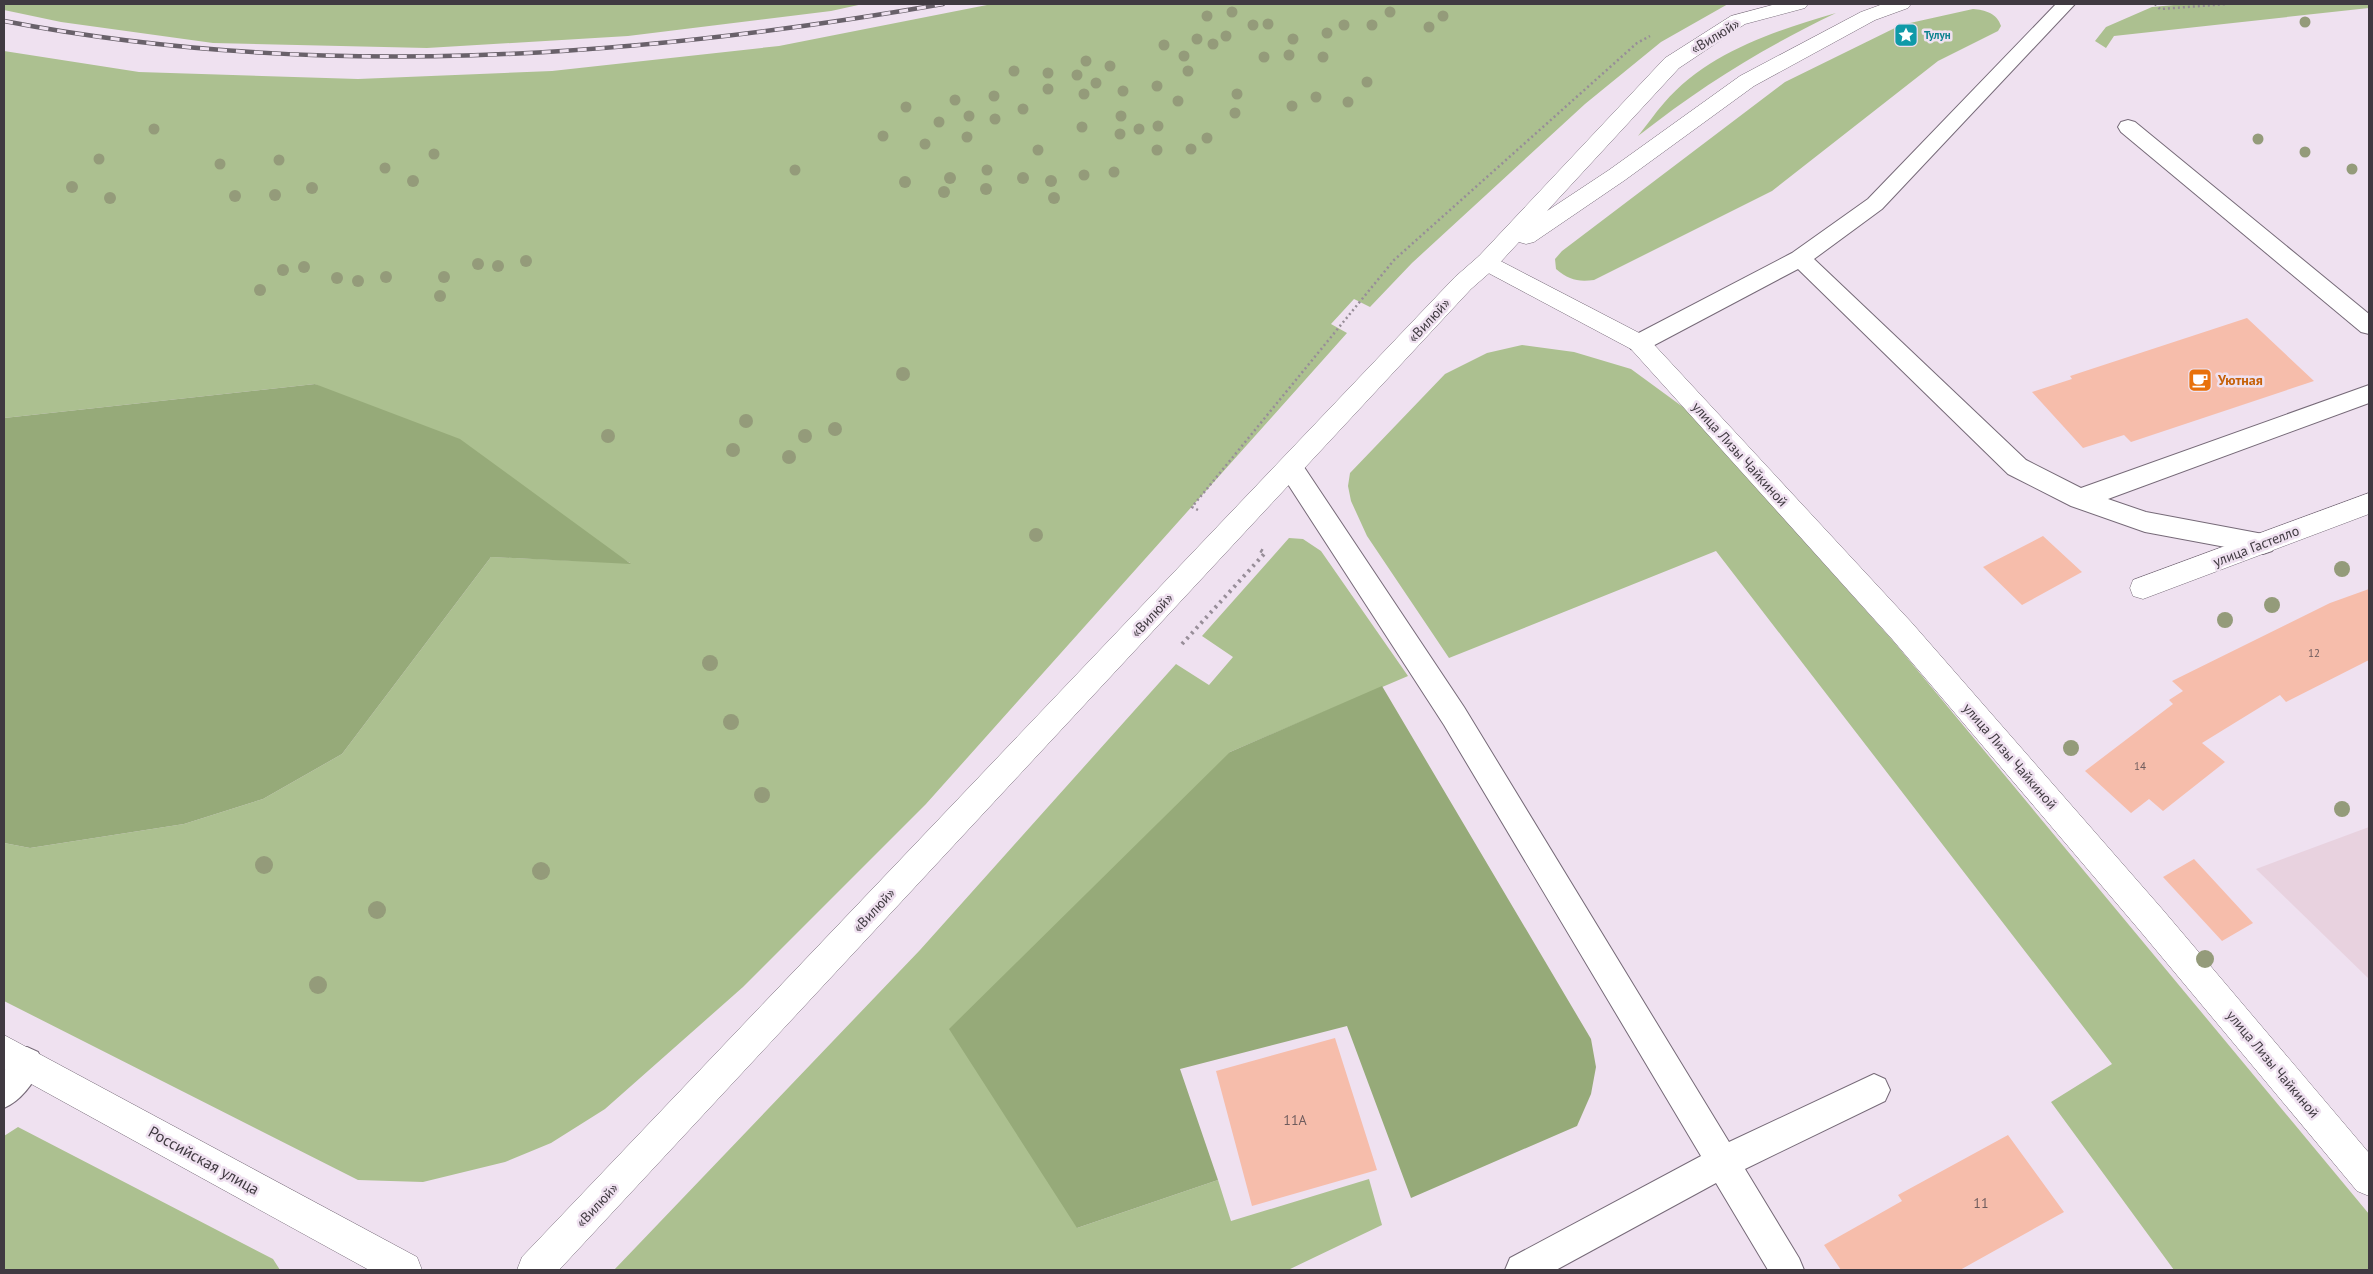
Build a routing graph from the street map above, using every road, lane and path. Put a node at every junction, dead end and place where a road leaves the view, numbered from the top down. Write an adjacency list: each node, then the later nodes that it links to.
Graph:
1 (1798, 4): 8 (main road, «Вилюй»)
2 (1900, 4): 8 (main road)
3 (2066, 4): 7 (lane)
4 (2155, 4): 5 (path)
5 (2227, 4)
6 (2128, 127): 9 (lane)
7 (1800, 258): 10 (lane); 13 (lane)
8 (1487, 262): 10 (main road, улица Лизы Чайкиной); 12 (main road, «Вилюй»)
9 (2369, 326)
10 (1639, 343): 21 (main road, улица Лизы Чайкиной)
11 (2369, 394): 13 (lane)
12 (1291, 468): 20 (lane); 23 (main road, «Вилюй»)
13 (2080, 499): 15 (lane)
14 (2369, 503): 15 (main road, улица Гастелло)
15 (2263, 544): 16 (main road, улица Гастелло)
16 (2143, 588)
17 (15, 1057): 19 (lane); 22 (main road, Российская улица)
18 (1874, 1090): 20 (lane)
19 (4, 1092)
20 (1723, 1162): 24 (lane); 25 (lane)
21 (2369, 1178)
22 (404, 1270)
23 (535, 1270)
24 (1522, 1270)
25 (1786, 1270)

